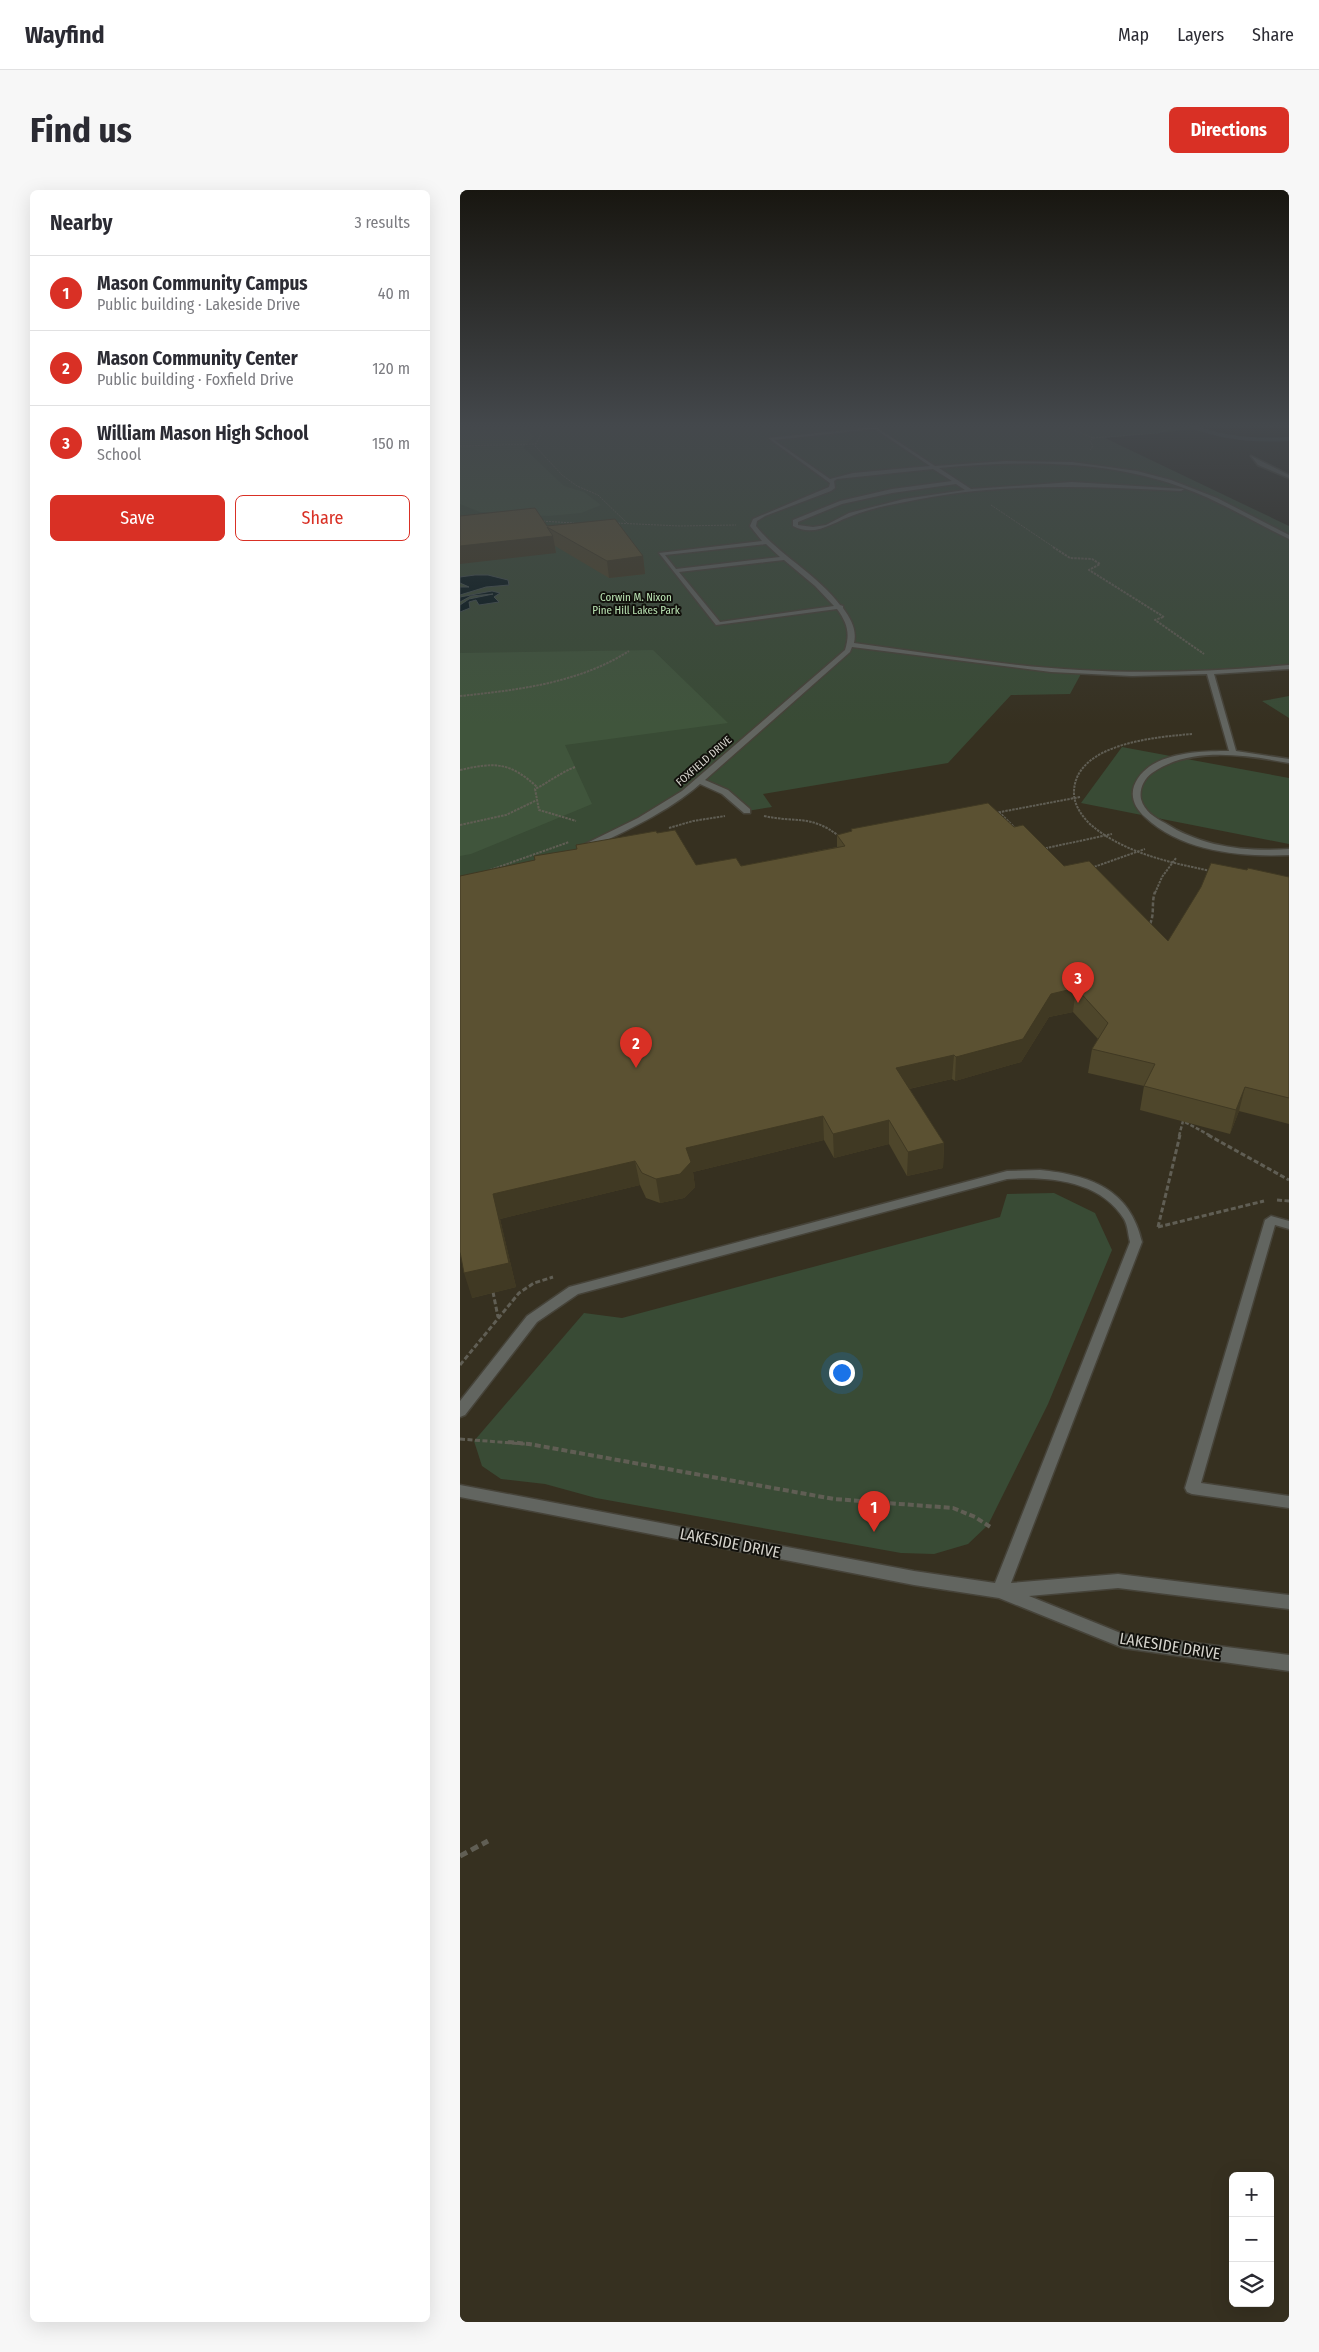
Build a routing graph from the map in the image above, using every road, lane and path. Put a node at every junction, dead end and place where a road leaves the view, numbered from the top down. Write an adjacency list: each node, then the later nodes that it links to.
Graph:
1 (754, 526): 7 (street)
2 (799, 526): 3 (street)
3 (826, 526)
4 (1023, 526): 13 (path)
5 (1268, 526): 6 (street)
6 (1289, 537)
7 (768, 542): 8 (street); 9 (street)
8 (786, 558): 9 (street); 10 (street)
9 (676, 572): 10 (street)
10 (843, 610): 11 (street)
11 (852, 645): 15 (street); 21 (street, FOXFIELD DRIVE)
12 (628, 651): 16 (path)
13 (1206, 656)
14 (1289, 668): 15 (street)
15 (1210, 672): 17 (street)
16 (460, 696)
17 (1233, 753): 18 (street); 40 (street)
18 (1289, 761)
19 (575, 767): 22 (path)
20 (460, 770): 22 (path)
21 (700, 780): 25 (street); 38 (street, FOXFIELD DRIVE)
22 (537, 787): 24 (path)
23 (1080, 797): 26 (path)
24 (537, 799): 30 (path); 31 (path)
25 (747, 811)
26 (999, 812): 27 (path); 33 (path)
27 (990, 813)
28 (730, 815): 32 (path)
29 (761, 815): 35 (path)
30 (576, 821)
31 (460, 824)
32 (669, 828)
33 (1019, 834)
34 (1112, 834): 39 (path)
35 (840, 837)
36 (576, 840): 43 (path)
37 (1145, 849): 42 (path)
38 (578, 850)
39 (1038, 850)
40 (1289, 852)
41 (1176, 858): 44 (path)
42 (1085, 870)
43 (488, 871)
44 (1150, 926)
45 (1289, 1180): 47 (path)
46 (1273, 1200): 48 (path)
47 (1266, 1201)
48 (1289, 1201)
49 (1289, 1225): 55 (street)
50 (493, 1292): 51 (path)
51 (498, 1318)
52 (460, 1411): 57 (street)
53 (460, 1439): 56 (path)
54 (460, 1491): 57 (street, LAKESIDE DRIVE)
55 (1289, 1502)
56 (992, 1528)
57 (1000, 1591): 58 (street, LAKESIDE DRIVE); 59 (street, LAKESIDE DRIVE)
58 (1289, 1602)
59 (1289, 1663)
60 (488, 1842): 61 (path)
61 (460, 1856)

